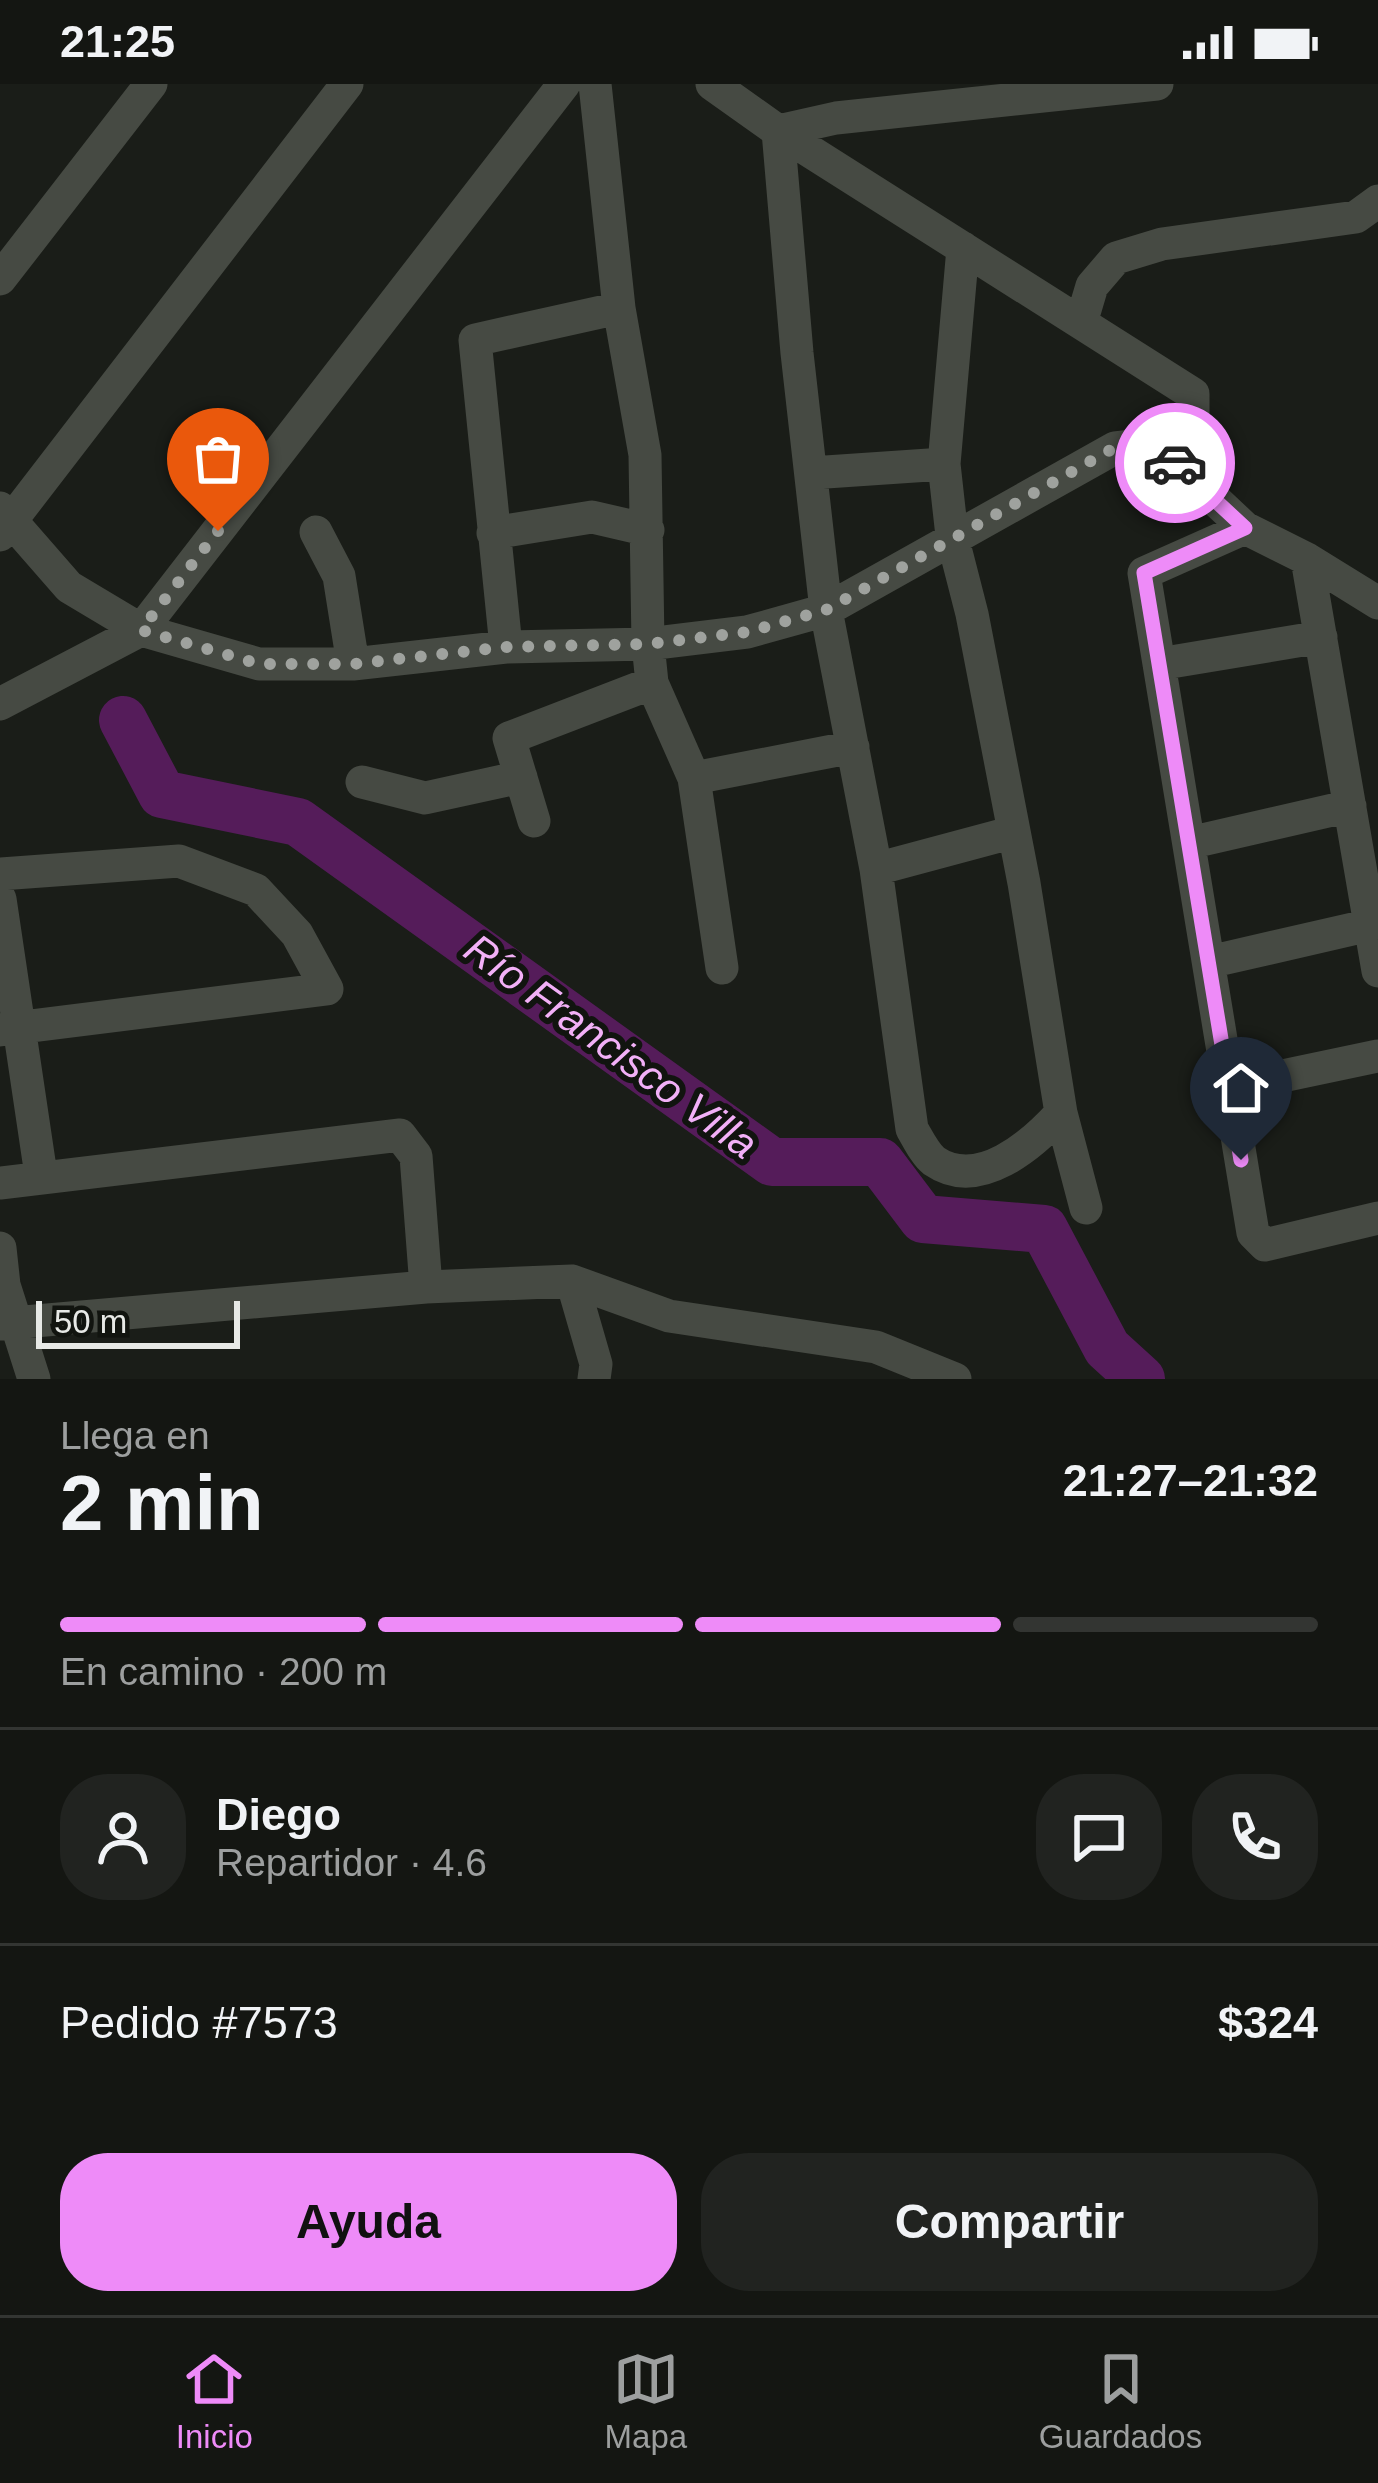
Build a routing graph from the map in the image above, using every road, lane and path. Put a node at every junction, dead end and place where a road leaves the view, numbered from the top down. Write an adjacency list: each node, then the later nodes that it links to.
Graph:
1 (151, 84): 10 (street)
2 (346, 84): 16 (street)
3 (564, 84): 25 (street)
4 (596, 84): 11 (street)
5 (712, 84): 7 (street)
6 (1156, 84): 7 (street)
7 (778, 130): 9 (street); 15 (street)
8 (1378, 201): 12 (street)
9 (962, 248): 12 (street); 13 (street)
10 (0, 279)
11 (619, 308): 18 (street); 20 (street)
12 (1081, 323): 14 (street)
13 (944, 464): 15 (street); 21 (street)
14 (1178, 465): 17 (street); 21 (street)
15 (811, 473): 24 (street)
16 (4, 522): 25 (street)
17 (1245, 528): 22 (street); 30 (street)
18 (649, 530): 20 (street); 27 (street)
19 (316, 532): 29 (street)
20 (493, 533): 28 (street)
21 (952, 536): 24 (street); 39 (street)
22 (1307, 559): 23 (street); 26 (street)
23 (1378, 602)
24 (826, 610): 27 (street); 33 (street)
25 (141, 630): 29 (street); 32 (street)
26 (1321, 637): 30 (street); 37 (street)
27 (648, 644): 28 (street); 31 (street)
28 (506, 647): 29 (street)
29 (353, 664)
30 (1159, 664): 40 (street)
31 (652, 683): 34 (street); 35 (street)
32 (0, 704)
33 (853, 747): 35 (street); 41 (street)
34 (520, 777): 36 (street); 38 (street)
35 (694, 778): 46 (street)
36 (362, 782)
37 (1350, 806): 40 (street); 44 (street)
38 (534, 820)
39 (1014, 832): 41 (street); 51 (street)
40 (1189, 843): 45 (street)
41 (875, 868): 51 (street)
42 (0, 874): 48 (street)
43 (0, 899): 48 (street)
44 (1370, 925): 45 (street); 47 (street)
45 (1209, 962): 50 (street)
46 (722, 968)
47 (1378, 971)
48 (9, 1029): 52 (street)
49 (1378, 1056): 50 (street)
50 (1230, 1087): 55 (street)
51 (1060, 1113): 54 (street)
52 (41, 1175): 53 (street); 58 (street)
53 (0, 1183)
54 (1086, 1208)
55 (1378, 1218)
56 (0, 1248): 59 (street)
57 (572, 1281): 58 (street); 61 (street); 62 (street)
58 (426, 1287): 59 (street)
59 (8, 1323): 60 (street)
60 (34, 1379)
61 (594, 1379)
62 (955, 1379)

